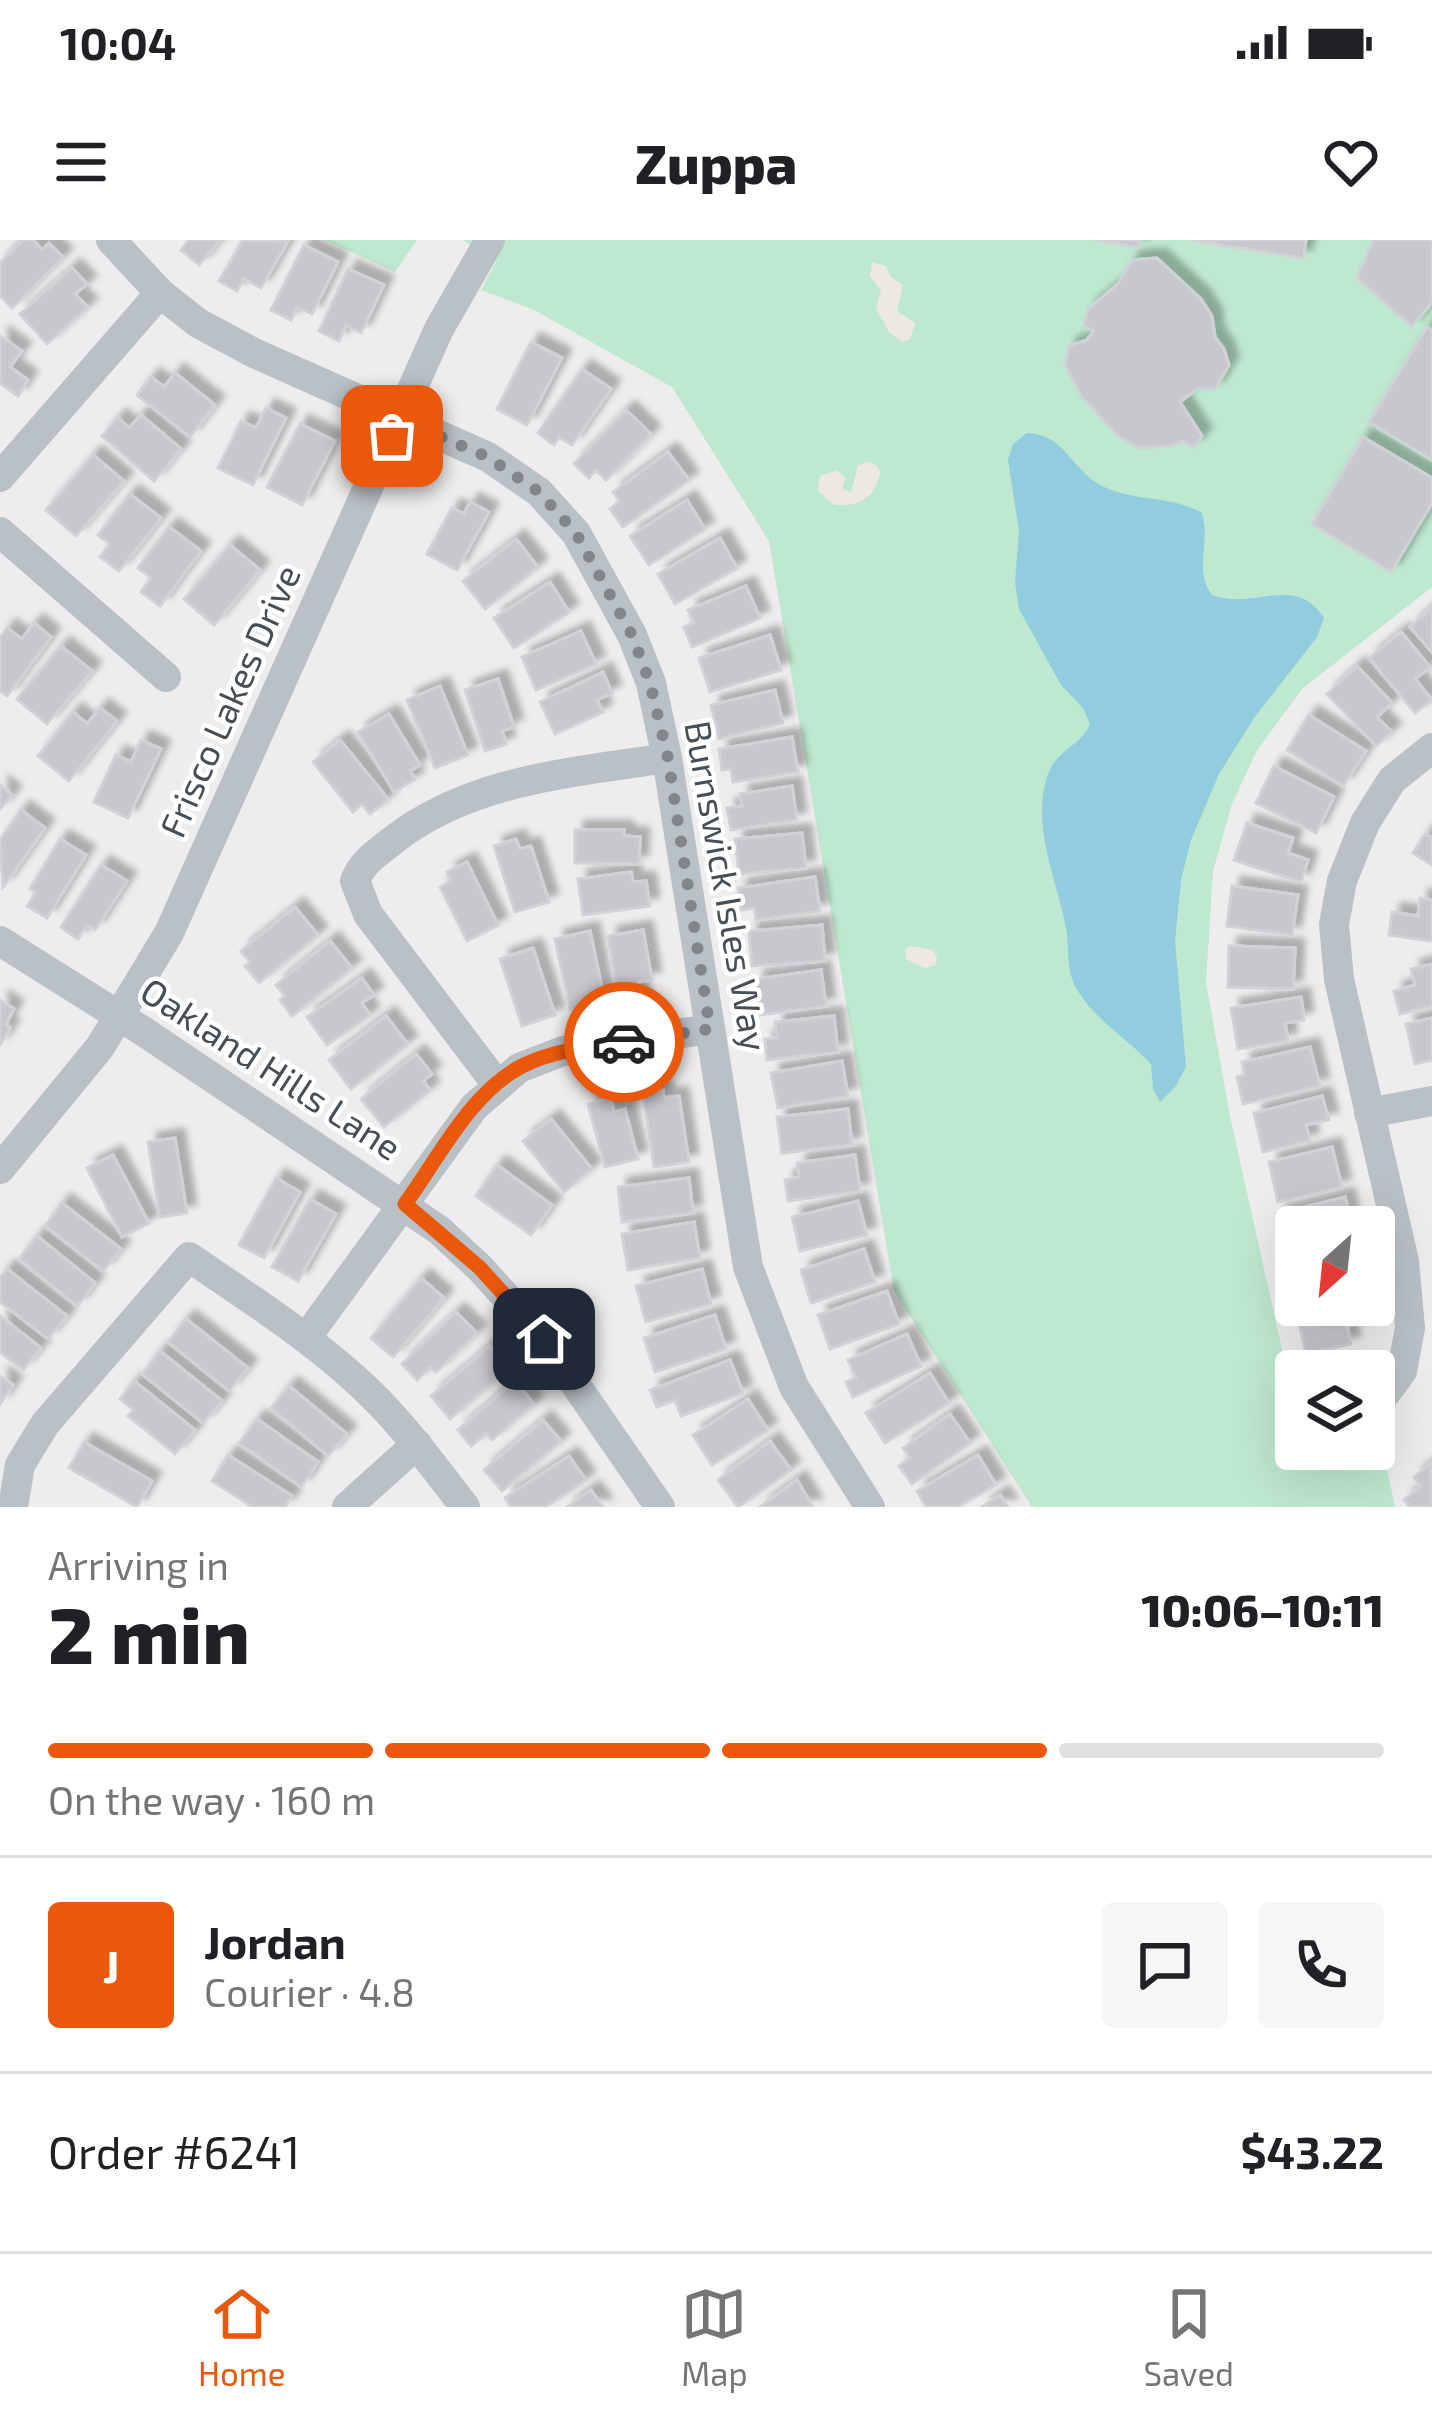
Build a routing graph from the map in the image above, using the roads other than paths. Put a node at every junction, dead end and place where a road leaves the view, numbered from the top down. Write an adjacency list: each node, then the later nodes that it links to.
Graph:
1 (111, 240): 3 (street, Burnswick Isles Way)
2 (490, 240): 4 (street, Frisco Lakes Drive)
3 (160, 293): 4 (street, Burnswick Isles Way); 5 (street)
4 (399, 419): 9 (street, Burnswick Isles Way); 11 (street, Frisco Lakes Drive)
5 (0, 477)
6 (0, 532): 7 (street)
7 (166, 677)
8 (1432, 748): 15 (street)
9 (668, 758): 12 (street, Burnswick Isles Way); 13 (street)
10 (0, 940): 11 (street, Oakland Hills Lane)
11 (119, 1016): 16 (street, Frisco Lakes Drive); 17 (street, Oakland Hills Lane)
12 (710, 1029): 13 (street); 25 (street, Burnswick Isles Way)
13 (498, 1086): 17 (street)
14 (1432, 1101): 15 (street)
15 (1370, 1113): 19 (street)
16 (0, 1169)
17 (405, 1204): 18 (street); 24 (street, Oakland Hills Lane)
18 (306, 1338): 20 (street); 21 (street)
19 (1395, 1381)
20 (416, 1444): 22 (street); 23 (street)
21 (13, 1507)
22 (347, 1507)
23 (465, 1507)
24 (660, 1507)
25 (870, 1507)

